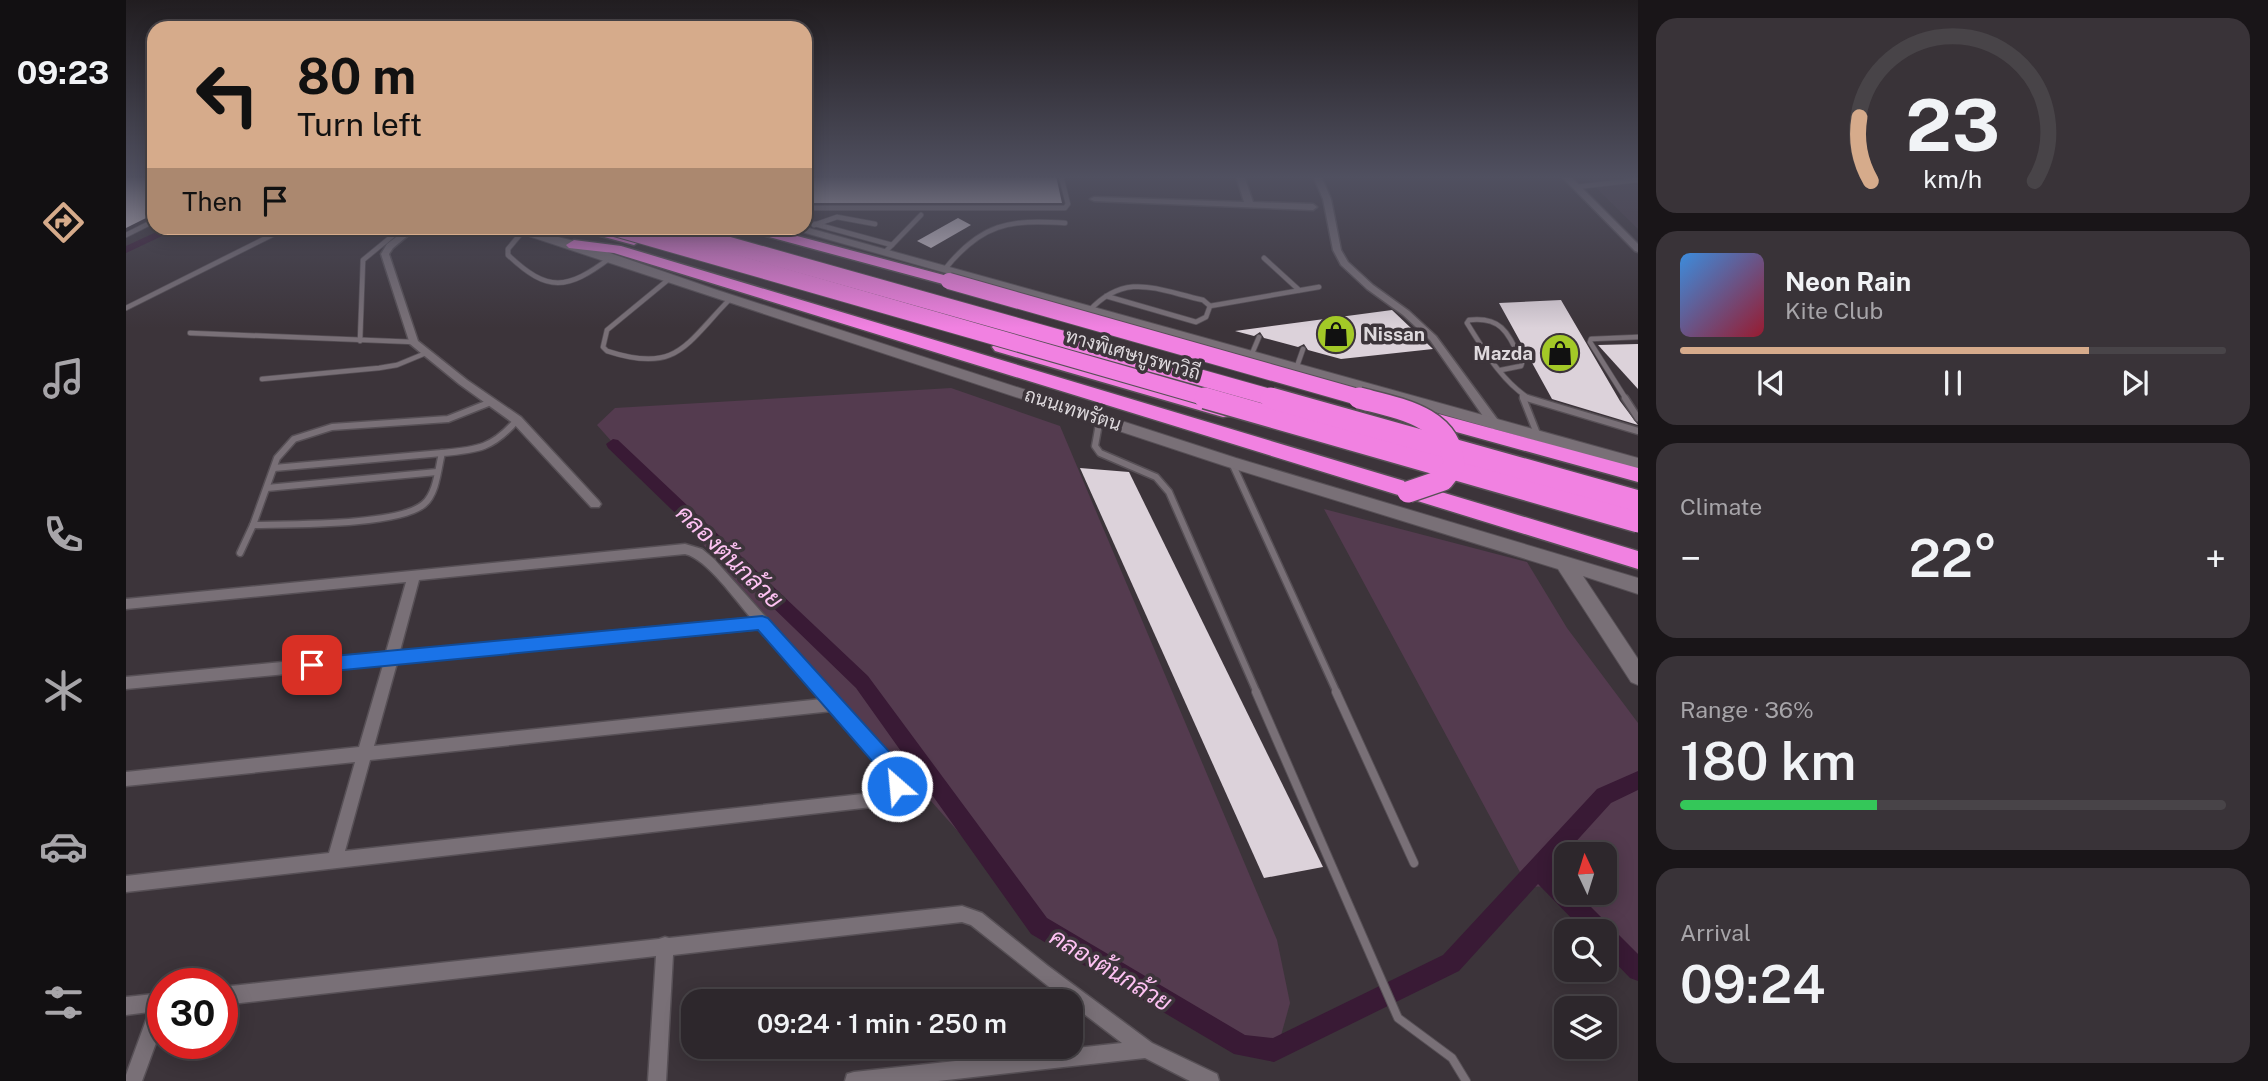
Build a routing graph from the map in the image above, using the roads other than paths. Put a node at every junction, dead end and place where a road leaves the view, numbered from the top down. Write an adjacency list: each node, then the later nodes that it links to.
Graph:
1 (142, 226): 7 (lane)
2 (909, 226): 18 (lane)
3 (992, 226): 21 (lane)
4 (1332, 226): 49 (street)
5 (1615, 226): 19 (street)
6 (812, 230): 18 (main road)
7 (126, 234)
8 (272, 235): 28 (lane)
9 (393, 235): 35 (lane)
10 (403, 235): 36 (street)
11 (514, 235): 16 (lane)
12 (538, 235): 17 (main road)
13 (694, 235): 60 (highway, ทางพิเศษบูรพาวิถี, bridge)
14 (719, 235): 60 (highway)
15 (781, 235): 21 (highway)
16 (616, 243): 17 (highway); 22 (main road, ถนนเทพรัตน); 59 (highway); 62 (highway, ทางพิเศษบูรพาวิถี, bridge); 64 (highway, ถนนเทพรัตน)
17 (574, 245)
18 (888, 249): 21 (main road)
19 (1638, 249)
20 (1264, 258): 24 (lane)
21 (947, 275): 29 (main road); 45 (highway, bridge)
22 (669, 279): 26 (main road, ถนนเทพรัตน); 26 (lane)
23 (1319, 287): 24 (lane)
24 (1299, 290): 27 (lane)
25 (1106, 296): 27 (lane); 29 (lane); 30 (lane)
26 (730, 299): 46 (main road, ถนนเทพรัตน)
27 (1210, 306): 30 (lane)
28 (127, 307)
29 (1089, 311): 32 (main road)
30 (1189, 321): 32 (lane)
31 (190, 333): 35 (lane)
32 (1181, 337): 39 (main road)
33 (1259, 337): 39 (lane)
34 (1638, 337): 47 (lane)
35 (360, 341): 36 (lane)
36 (414, 342): 38 (street)
37 (1303, 349): 40 (lane)
38 (426, 353): 42 (lane); 44 (street)
39 (1251, 356): 40 (main road)
40 (1296, 369): 49 (main road)
41 (1502, 370): 41 (lane); 43 (lane)
42 (262, 379)
43 (1522, 396): 50 (lane); 51 (lane)
44 (491, 402): 48 (street); 55 (lane)
45 (1420, 415): 57 (highway); 59 (highway, bridge)
46 (1100, 418): 53 (main road, ถนนเทพรัตน); 91 (lane)
47 (1638, 418)
48 (517, 420): 52 (lane); 61 (street)
49 (1496, 426): 51 (main road)
50 (1638, 431)
51 (1538, 437): 54 (main road)
52 (442, 453): 55 (lane); 56 (lane)
53 (1231, 462): 67 (main road, ถนนเทพรัตน); 79 (lane)
54 (1638, 464)
55 (274, 468): 58 (lane)
56 (437, 472): 58 (lane); 63 (lane)
57 (1638, 475)
58 (267, 488): 63 (lane)
59 (1408, 492): 66 (highway)
60 (1638, 499)
61 (594, 504)
62 (1638, 522)
63 (253, 525): 65 (lane)
64 (1638, 532)
65 (240, 553)
66 (1638, 560)
67 (1564, 563): 69 (main road, ถนนเทพรัตน); 73 (main road)
68 (414, 577): 70 (street); 71 (street); 72 (street)
69 (1638, 586)
70 (126, 604)
71 (762, 623): 72 (street); 75 (street)
72 (392, 658): 74 (street); 76 (street)
73 (1638, 676)
74 (126, 683)
75 (836, 704): 76 (street); 78 (street)
76 (363, 754): 77 (street); 78 (street)
77 (126, 779)
78 (335, 859): 80 (street)
79 (1414, 863)
80 (126, 884)
81 (665, 945): 82 (street); 86 (street); 88 (street)
82 (238, 994)
83 (147, 1004): 84 (street)
84 (126, 1006)
85 (147, 1043): 87 (street)
86 (1146, 1049): 89 (street); 90 (street)
87 (133, 1081)
88 (657, 1081)
89 (854, 1081)
90 (1210, 1081)
91 (1466, 1081)

